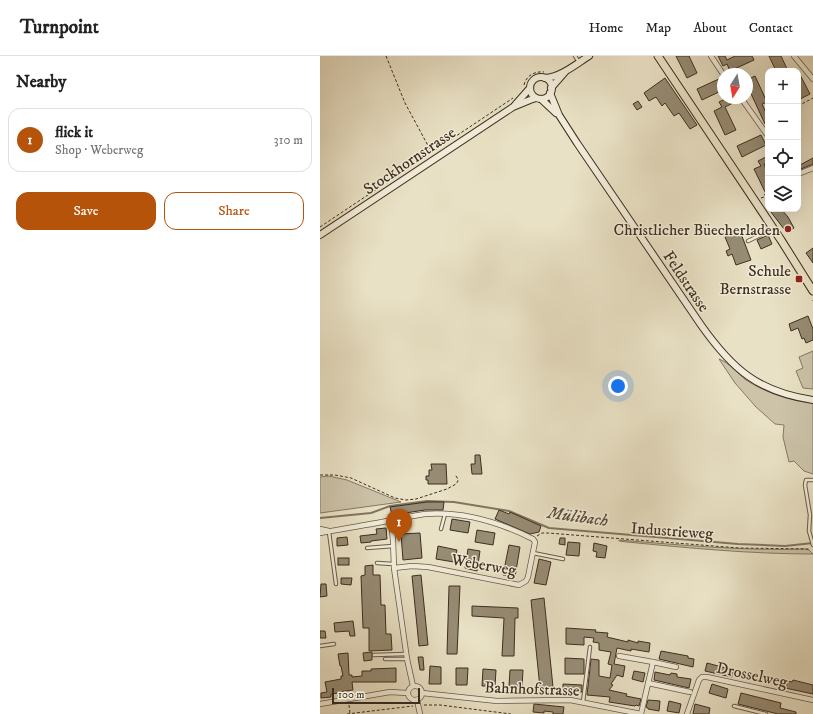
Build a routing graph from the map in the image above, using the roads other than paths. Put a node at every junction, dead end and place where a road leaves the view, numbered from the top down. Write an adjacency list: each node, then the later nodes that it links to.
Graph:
1 (574, 56): 6 (lane)
2 (589, 56): 6 (main road)
3 (658, 56): 20 (main road)
4 (711, 56): 7 (street)
5 (794, 56): 10 (street)
6 (579, 63): 8 (main road)
7 (719, 68)
8 (566, 71): 9 (main road); 12 (main road)
9 (545, 75): 11 (main road); 12 (main road)
10 (813, 79)
11 (527, 87): 13 (main road); 15 (main road, Stockhornstrasse)
12 (551, 90): 13 (main road); 16 (main road, Feldstrasse)
13 (538, 99): 15 (main road, Stockhornstrasse); 16 (main road, Feldstrasse)
14 (745, 104): 17 (street)
15 (513, 107): 21 (main road, Stockhornstrasse)
16 (559, 115): 24 (main road, Feldstrasse)
17 (765, 132)
18 (813, 168): 19 (street)
19 (801, 173)
20 (774, 229): 22 (lane); 23 (main road)
21 (320, 235)
22 (748, 241)
23 (813, 291)
24 (813, 400)
25 (813, 480): 32 (lane)
26 (445, 514): 27 (street); 29 (lane); 36 (street, Weberweg)
27 (391, 519): 30 (street); 34 (street)
28 (320, 529): 30 (street)
29 (441, 529)
30 (329, 531): 31 (street); 40 (lane)
31 (320, 533)
32 (812, 541): 33 (lane)
33 (813, 545)
34 (393, 546): 35 (lane); 39 (street)
35 (367, 548)
36 (533, 554): 37 (lane); 39 (street, Weberweg)
37 (563, 559)
38 (377, 564): 39 (lane)
39 (394, 566): 45 (street)
40 (336, 584)
41 (334, 644): 42 (lane)
42 (320, 646)
43 (590, 647): 57 (lane)
44 (374, 655): 45 (lane)
45 (407, 656): 47 (lane); 51 (street)
46 (619, 656): 48 (street)
47 (385, 660)
48 (653, 662): 49 (street); 50 (street)
49 (676, 667)
50 (648, 683): 52 (street); 61 (street)
51 (413, 686): 53 (street); 54 (street)
52 (690, 692)
53 (407, 693): 55 (street); 58 (street)
54 (422, 693): 55 (street); 57 (street, Bahnhofstrasse)
55 (417, 700): 60 (street)
56 (813, 700): 62 (street, Drosselweg)
57 (583, 702): 61 (street, Bahnhofstrasse)
58 (320, 704)
59 (734, 706): 63 (lane)
60 (420, 714)
61 (641, 714)
62 (687, 714)
63 (766, 714)

